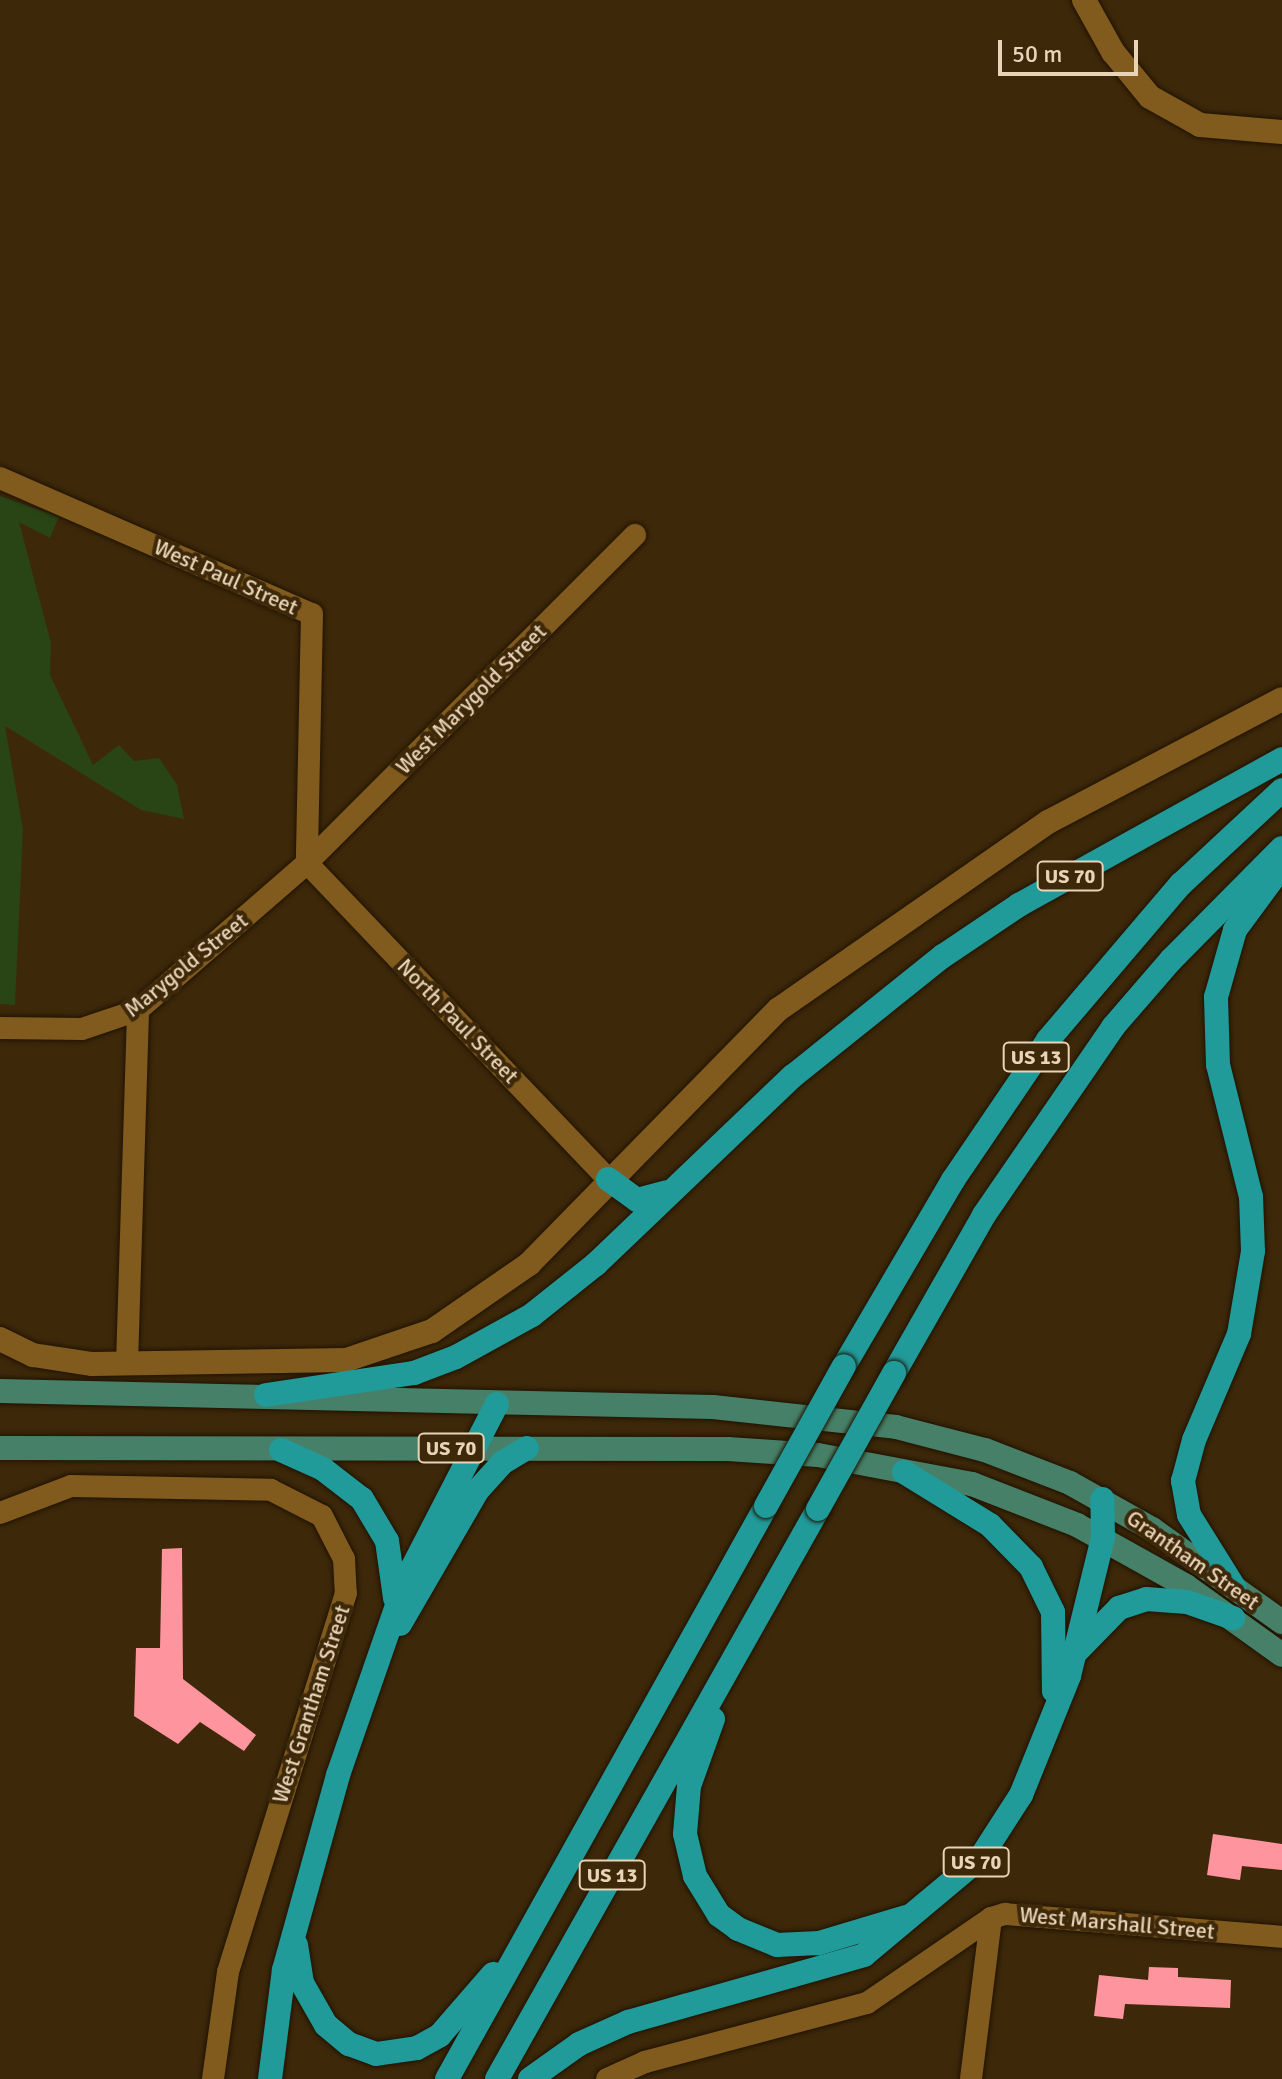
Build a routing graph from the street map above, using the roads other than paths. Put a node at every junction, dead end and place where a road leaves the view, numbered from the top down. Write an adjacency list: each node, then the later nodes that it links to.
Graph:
1 (1084, 0): 2 (street)
2 (1282, 132)
3 (0, 478): 9 (street, West Paul Street)
4 (635, 535): 9 (street, West Marygold Street)
5 (1282, 699): 13 (street)
6 (1282, 759): 14 (highway, US 70)
7 (1282, 790): 40 (highway, US 13, bridge)
8 (1282, 848): 34 (highway, US 13, bridge)
9 (307, 863): 11 (street, Marygold Street); 13 (street, North Paul Street)
10 (1282, 866): 28 (highway)
11 (138, 1010): 12 (street, Marygold Street); 16 (street)
12 (0, 1028)
13 (608, 1179): 14 (highway); 16 (street)
14 (668, 1191): 18 (highway)
15 (0, 1339): 16 (street)
16 (127, 1363)
17 (0, 1391): 18 (main road, Grantham Street)
18 (266, 1395): 19 (main road, Grantham Street)
19 (497, 1404): 21 (highway); 25 (main road, Grantham Street)
20 (0, 1448): 23 (main road, US 70)
21 (472, 1448): 22 (main road, US 70); 23 (main road, US 70); 31 (highway)
22 (527, 1448): 24 (main road, US 70); 31 (highway)
23 (281, 1450): 31 (highway)
24 (904, 1472): 27 (main road, Grantham Street); 35 (highway)
25 (1102, 1499): 27 (highway); 28 (main road, Grantham Street)
26 (0, 1513): 41 (street, West Grantham Street)
27 (1103, 1538): 29 (main road, Grantham Street); 32 (highway)
28 (1234, 1587): 30 (main road, Grantham Street)
29 (1233, 1618): 32 (highway); 33 (main road, Grantham Street)
30 (1282, 1622)
31 (389, 1639): 39 (highway)
32 (1076, 1651): 35 (highway)
33 (1282, 1655)
34 (727, 1670): 36 (highway); 44 (highway, US 13)
35 (1054, 1703): 36 (highway, US 70)
36 (916, 1914): 45 (highway)
37 (991, 1918): 38 (street, West Marshall Street); 46 (street, West Marshall Street); 47 (street)
38 (1282, 1937)
39 (295, 1939): 40 (highway); 42 (highway)
40 (521, 1946): 43 (highway, US 13)
41 (213, 2079)
42 (270, 2079)
43 (447, 2079)
44 (497, 2079)
45 (530, 2079)
46 (607, 2079)
47 (971, 2079)

